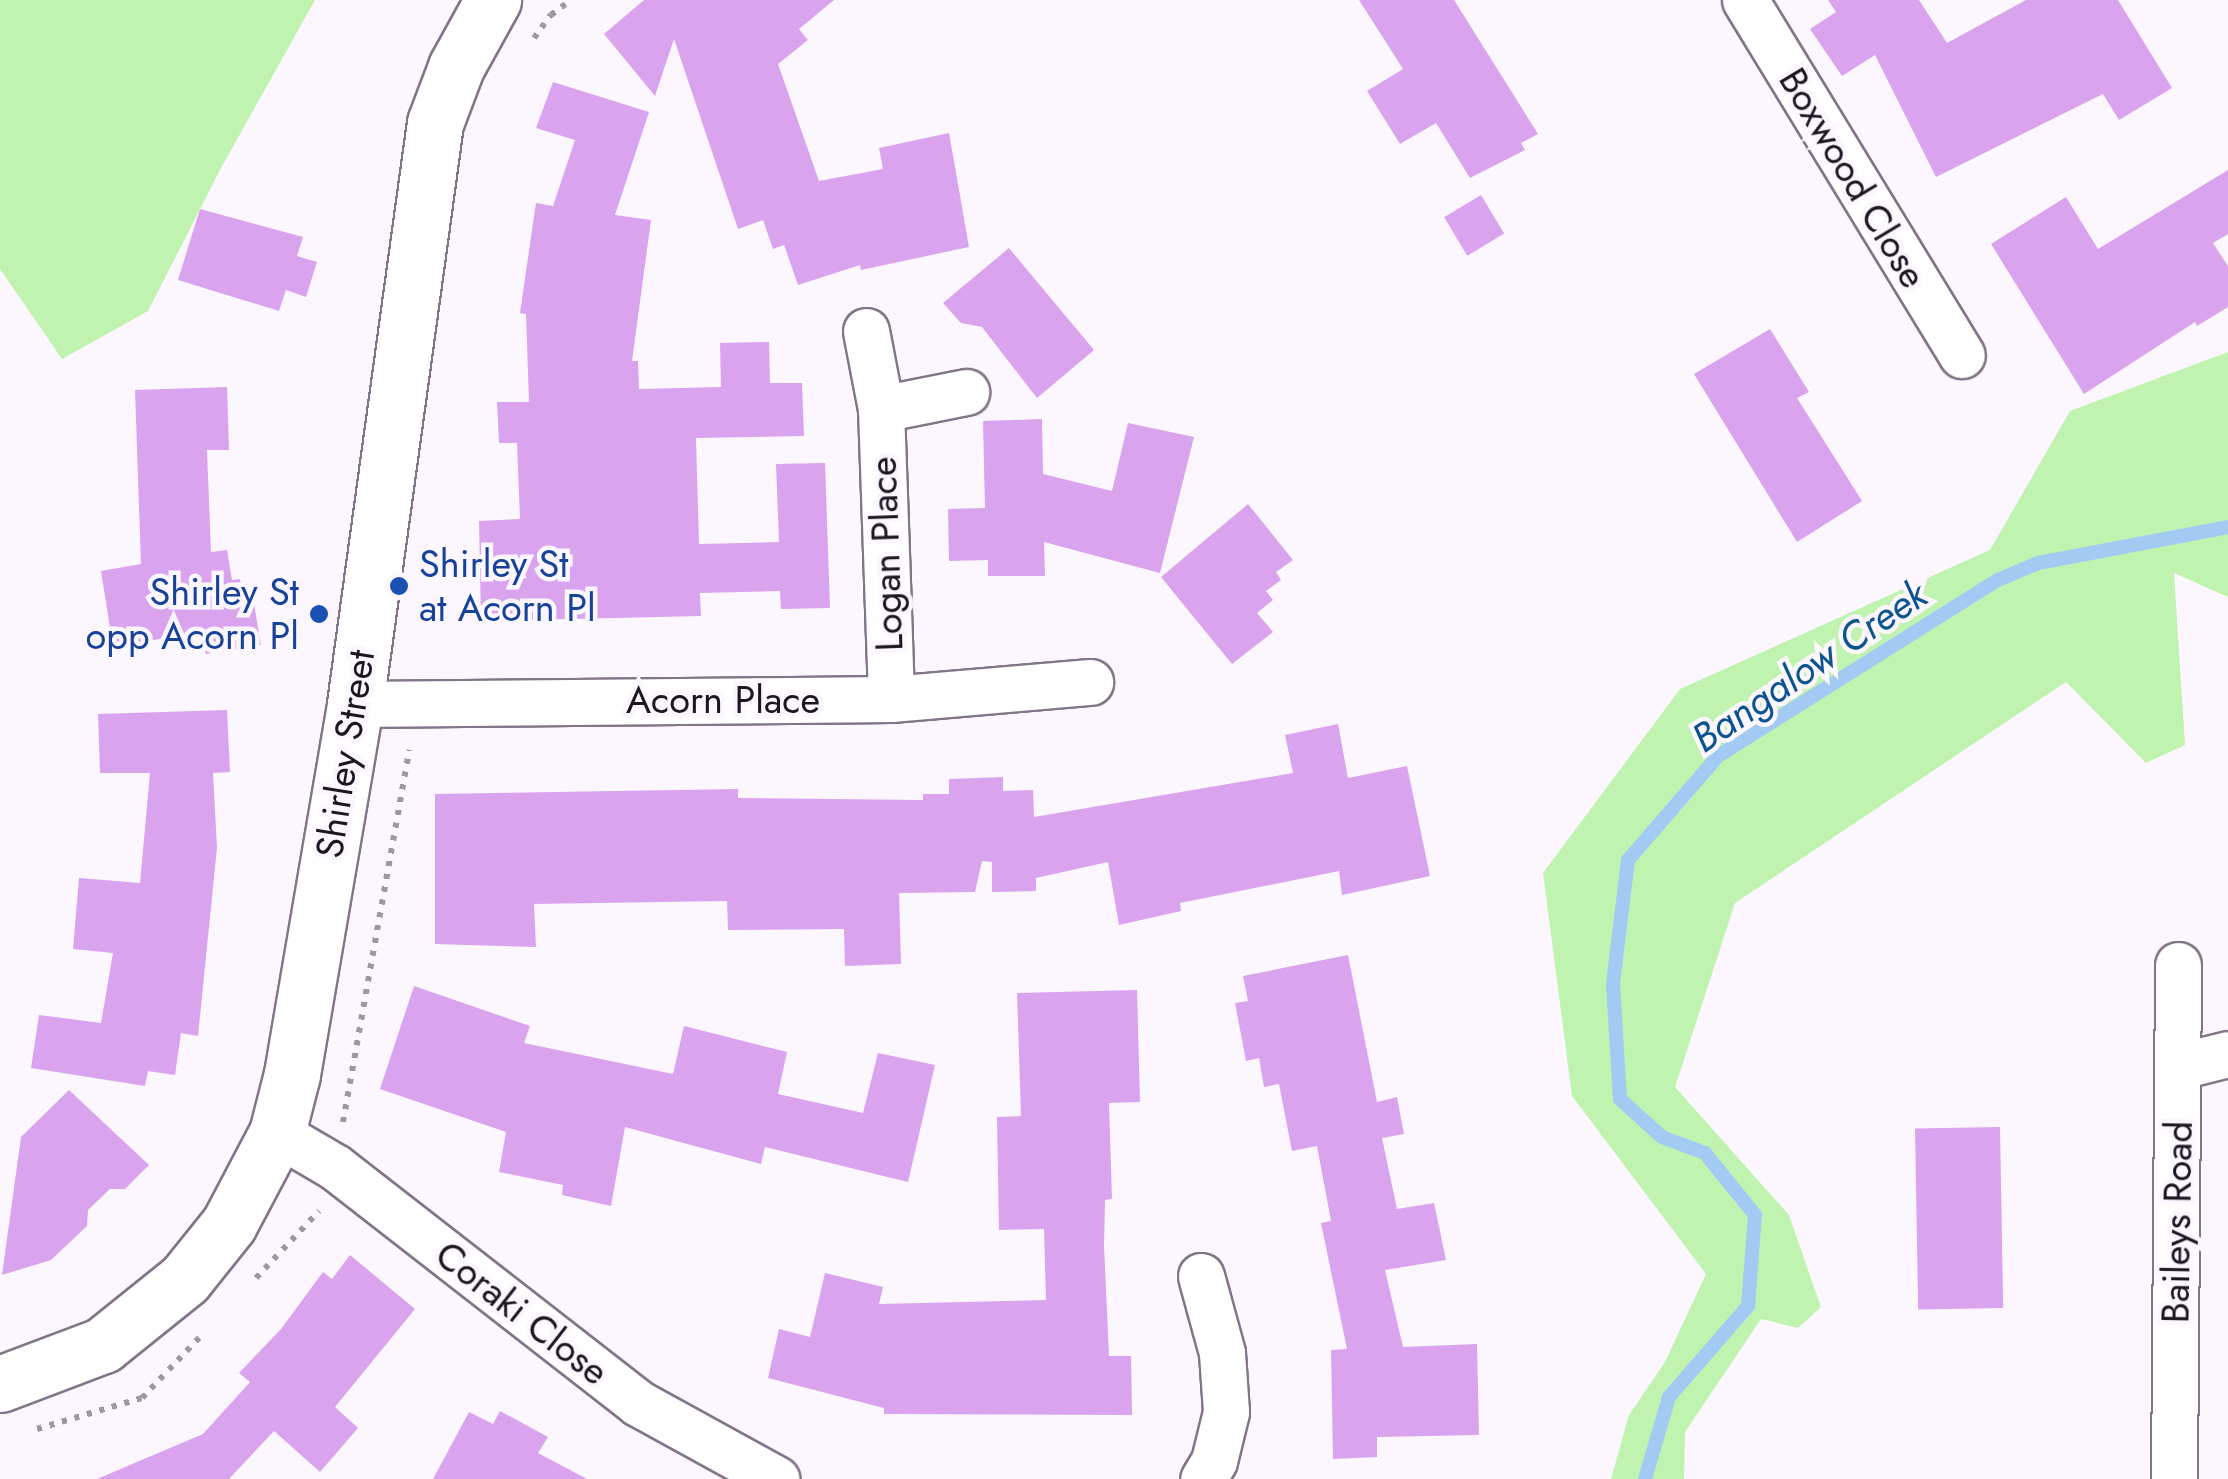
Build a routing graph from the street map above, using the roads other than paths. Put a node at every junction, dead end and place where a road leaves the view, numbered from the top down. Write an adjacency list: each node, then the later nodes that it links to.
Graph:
1 (492, 0): 9 (street, Shirley Street)
2 (1745, 0): 4 (street, Boxwood Close)
3 (866, 331): 6 (street, Logan Place)
4 (1962, 356)
5 (966, 392): 6 (street, Logan Place)
6 (881, 409): 8 (street, Logan Place)
7 (1090, 682): 8 (street, Acorn Place)
8 (890, 699): 9 (street, Acorn Place)
9 (355, 704): 13 (street, Shirley Street)
10 (2178, 964): 12 (street, Baileys Road)
11 (2228, 1054): 12 (street)
12 (2180, 1066): 18 (street, Baileys Road)
13 (278, 1132): 15 (street, Shirley Street); 16 (street, Coraki Close)
14 (1201, 1276): 17 (street)
15 (0, 1384)
16 (776, 1479)
17 (1202, 1479)
18 (2174, 1479)

